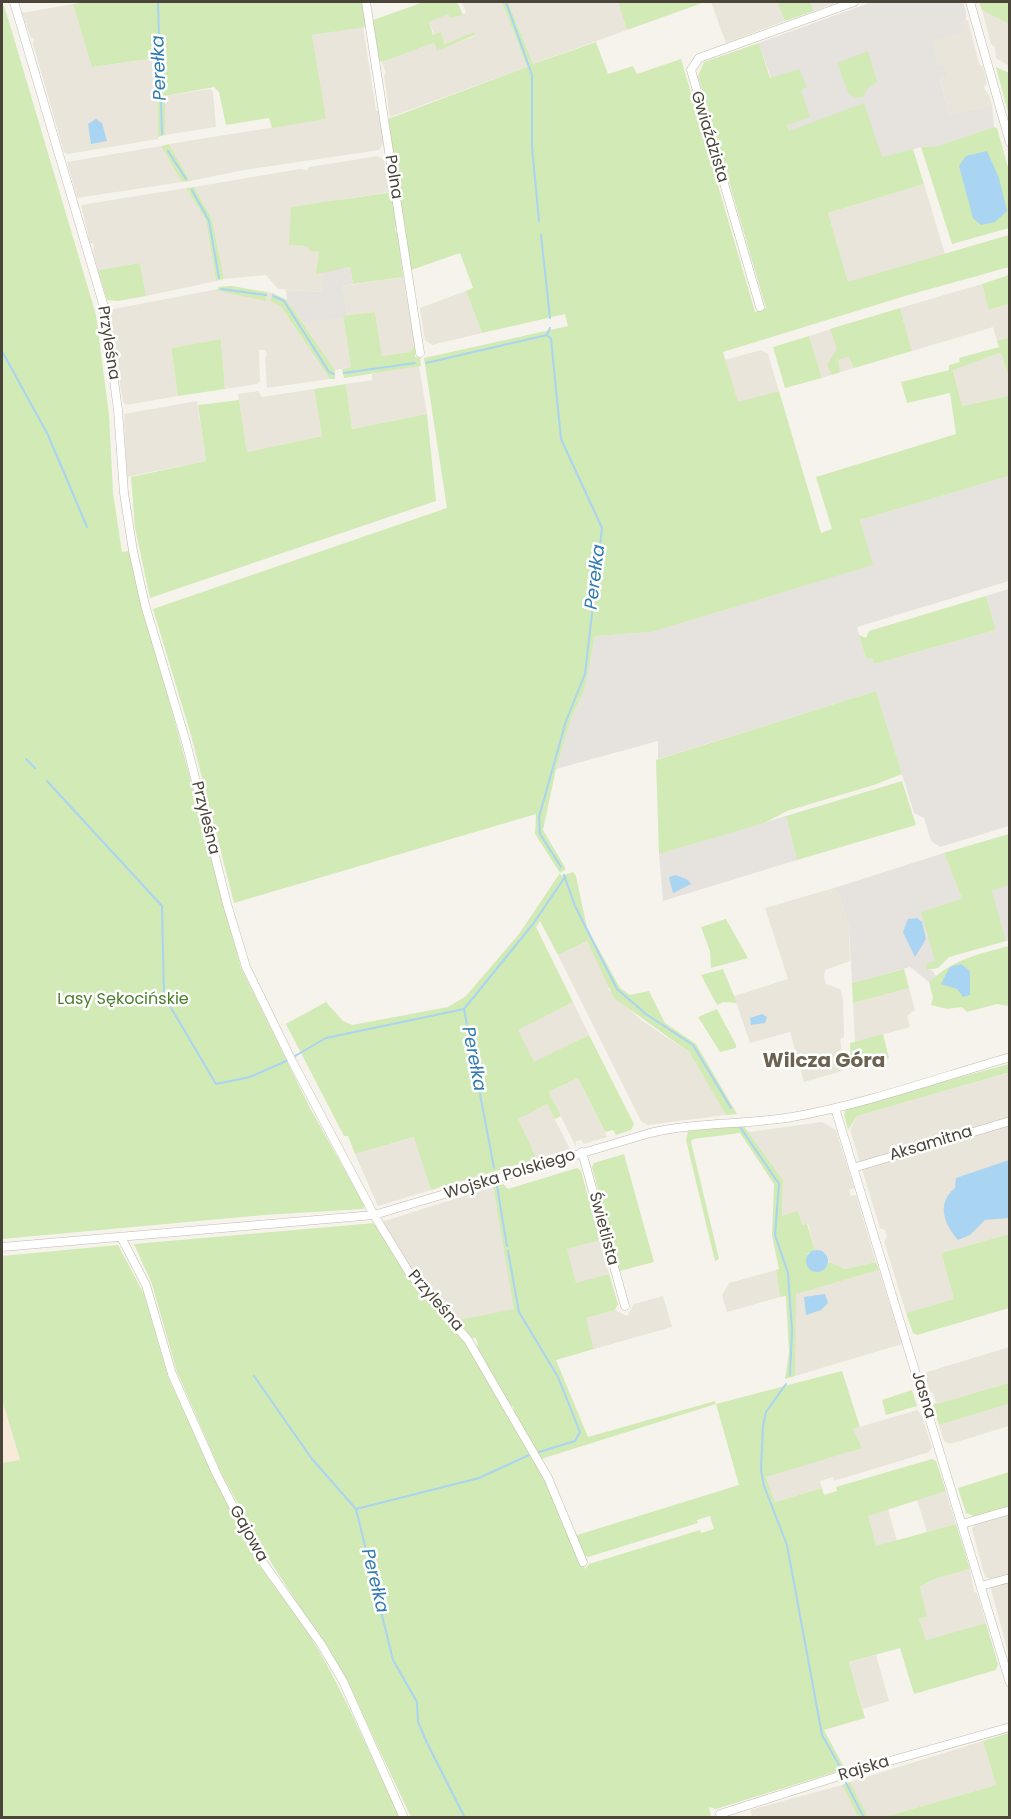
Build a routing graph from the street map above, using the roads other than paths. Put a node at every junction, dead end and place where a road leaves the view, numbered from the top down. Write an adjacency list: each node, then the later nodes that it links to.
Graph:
1 (14, 2): 13 (street, Przyleśna)
2 (366, 2): 7 (street, Polna)
3 (854, 2): 6 (street, Gwiaździsta)
4 (970, 2): 5 (street)
5 (1010, 142)
6 (760, 307)
7 (420, 353)
8 (1010, 1057): 9 (street, Wojska Polskiego)
9 (835, 1108): 11 (street, Wojska Polskiego); 12 (street, Jasna)
10 (1010, 1121): 12 (street, Aksamitna)
11 (582, 1152): 13 (street, Wojska Polskiego); 16 (street, Świetlista)
12 (853, 1168): 18 (street, Jasna)
13 (375, 1215): 14 (street, Wojska Polskiego); 19 (street, Przyleśna)
14 (121, 1237): 15 (street, Wojska Polskiego); 26 (street, Gajowa)
15 (2, 1247)
16 (625, 1306)
17 (1010, 1510): 18 (street)
18 (962, 1524): 21 (street, Jasna)
19 (583, 1562)
20 (1010, 1578): 21 (street)
21 (981, 1586): 22 (street, Jasna)
22 (1008, 1671): 23 (street, Jasna)
23 (1010, 1683)
24 (1010, 1727): 25 (street, Rajska)
25 (720, 1814)
26 (404, 1818)

